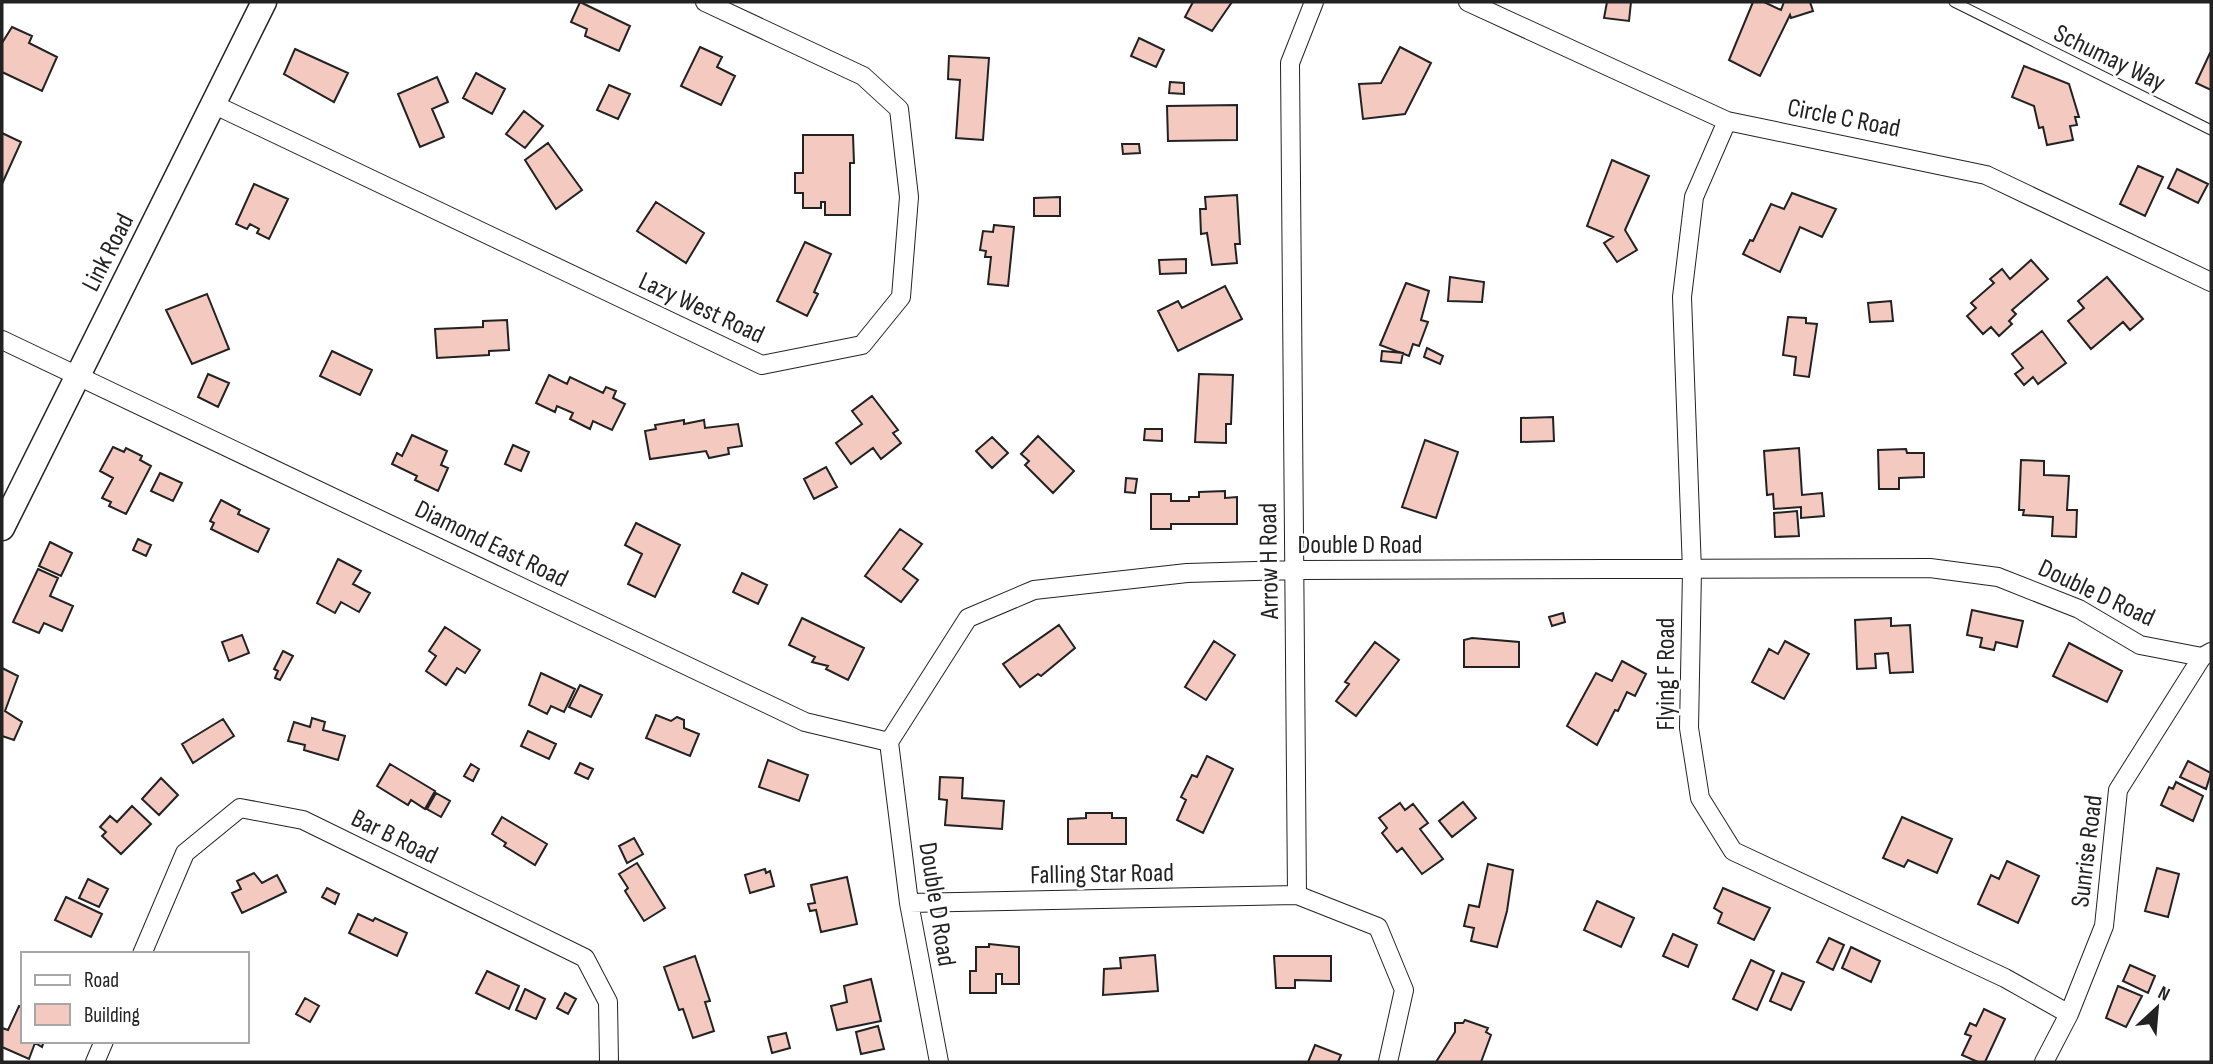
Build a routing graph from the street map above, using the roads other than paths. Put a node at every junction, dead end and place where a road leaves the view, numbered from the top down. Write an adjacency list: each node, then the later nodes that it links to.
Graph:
1 (264, 2): 6 (main road, Link Road)
2 (705, 2): 6 (street, Lazy West Road)
3 (1314, 2): 13 (street, Arrow H Road)
4 (1468, 2): 7 (street, Circle C Road)
5 (1954, 2): 8 (lane, Schumay Way)
6 (215, 105): 11 (main road, Link Road)
7 (1727, 121): 9 (street, Circle C Road); 14 (street, Flying F Road)
8 (2211, 130)
9 (2211, 282)
10 (2, 340): 11 (street, Diamond East Road)
11 (79, 374): 12 (main road, Link Road); 16 (street, Diamond East Road)
12 (2, 528)
13 (1294, 570): 14 (street, Double D Road); 16 (street, Double D Road); 17 (street, Arrow H Road)
14 (1692, 571): 15 (street, Double D Road); 20 (street, Flying F Road)
15 (2207, 654): 20 (street, Sunrise Road)
16 (889, 742): 18 (street, Double D Road)
17 (1297, 895): 18 (street, Falling Star Road); 25 (street)
18 (909, 903): 24 (street, Double D Road)
19 (143, 952): 23 (street, Bar B Road)
20 (2070, 1014): 26 (street, Sunrise Road)
21 (103, 1043): 22 (street)
22 (95, 1062)
23 (609, 1062)
24 (940, 1062)
25 (1388, 1062)
26 (2044, 1062)

